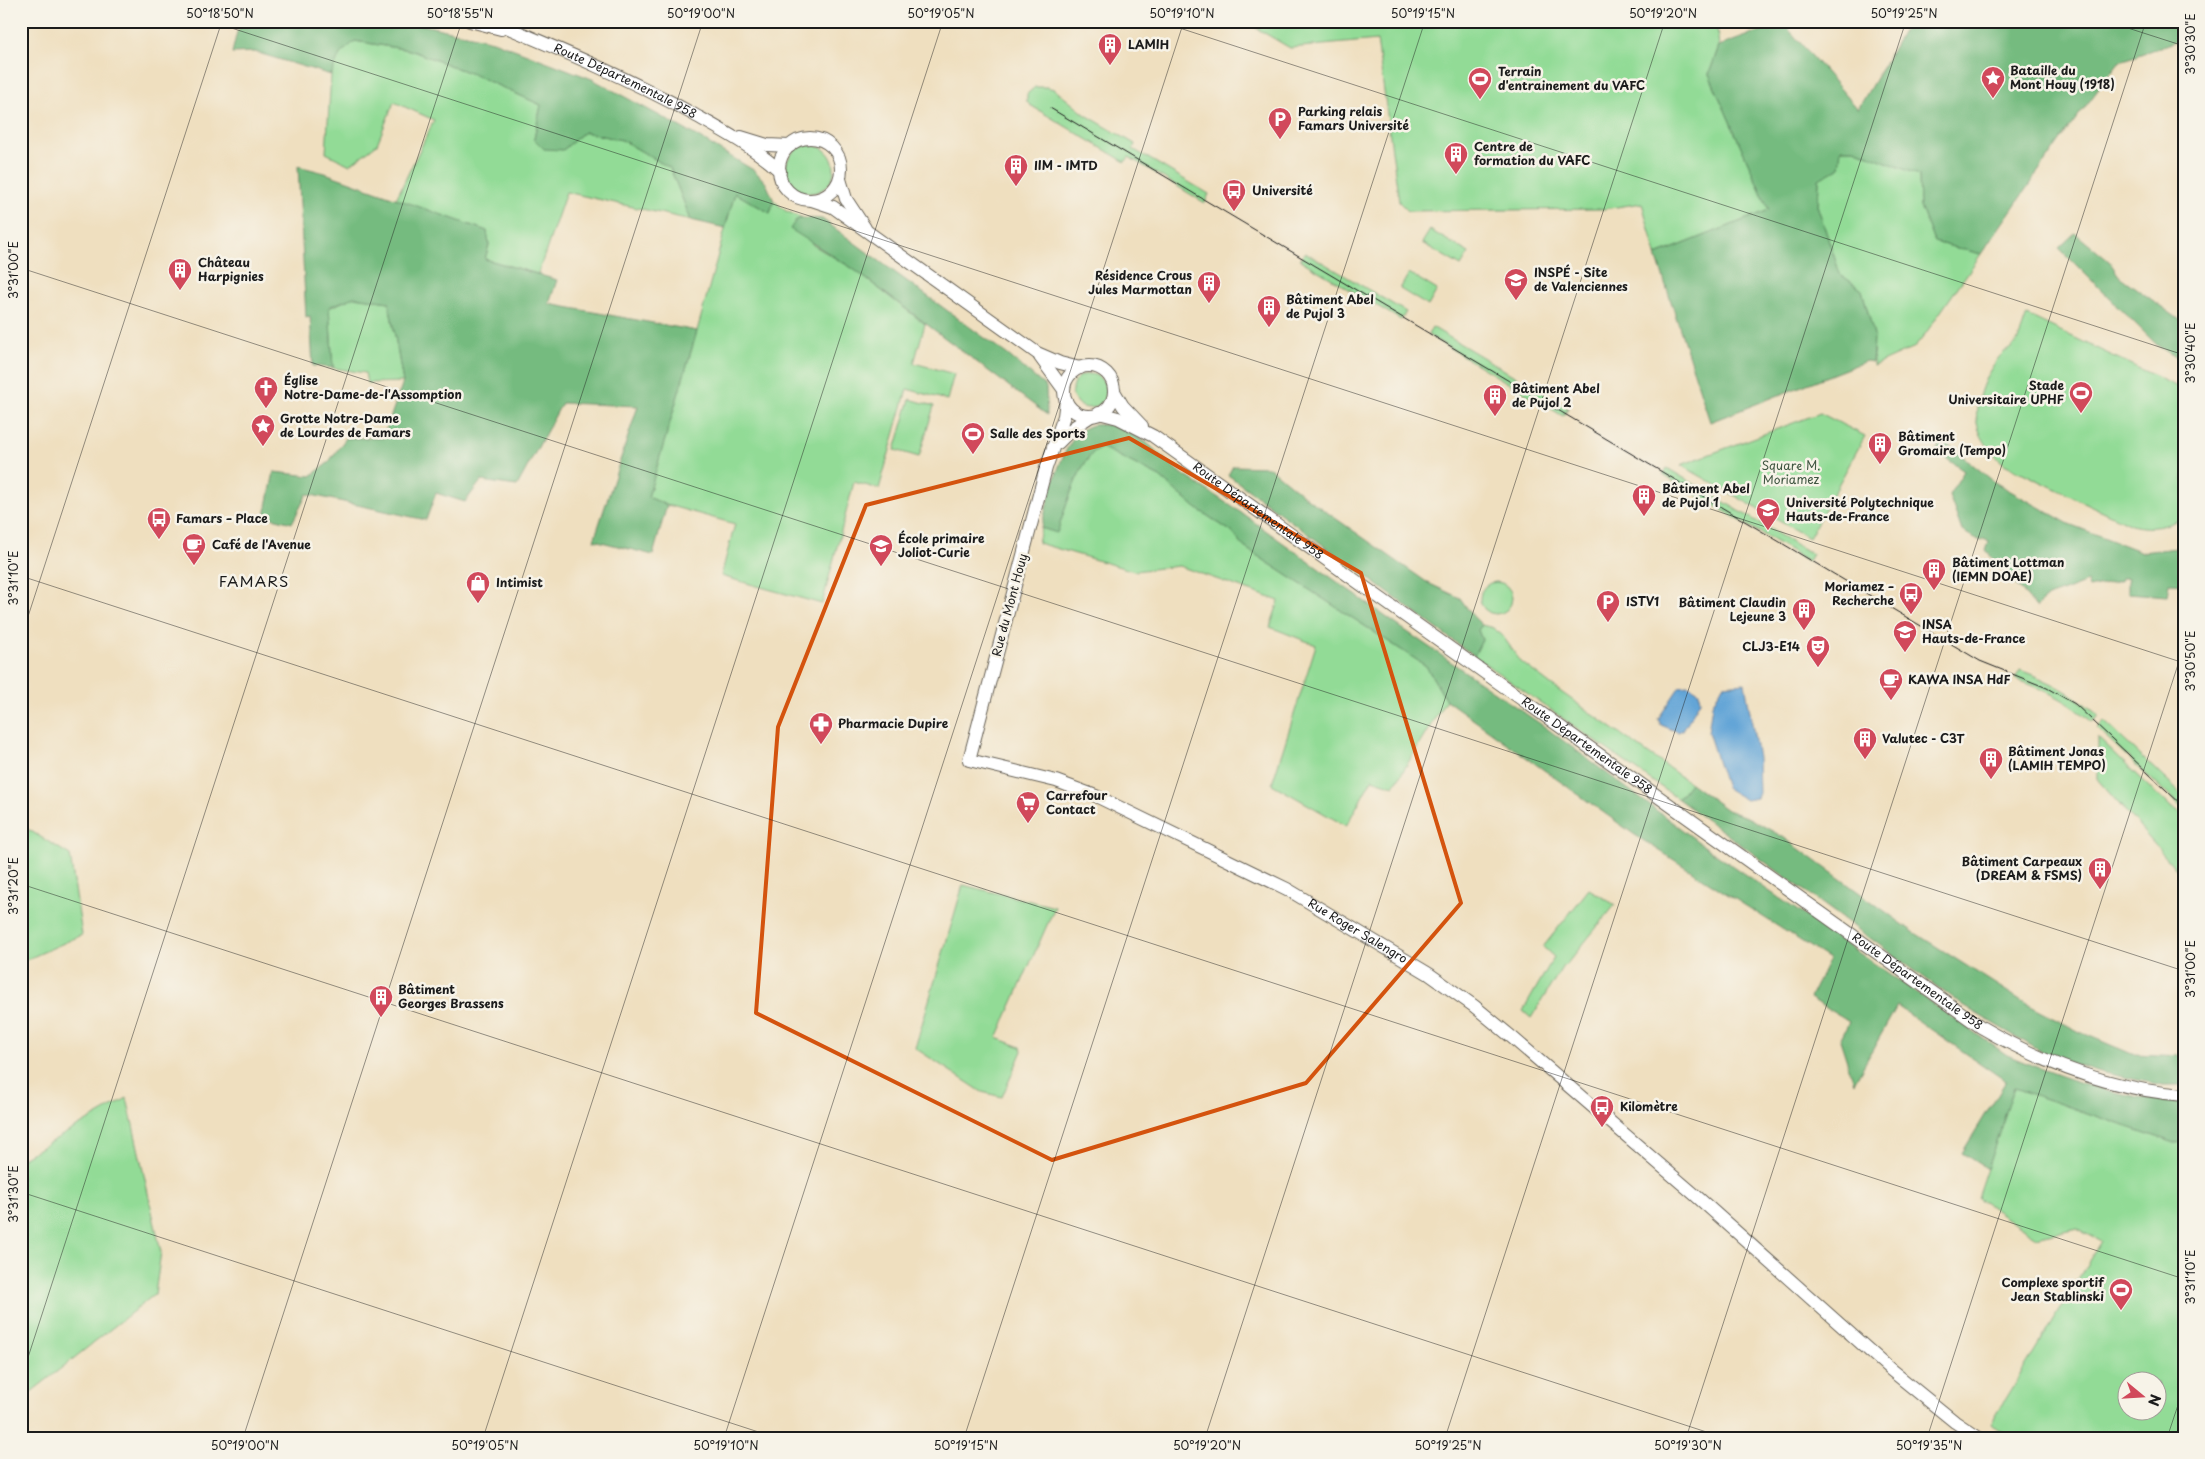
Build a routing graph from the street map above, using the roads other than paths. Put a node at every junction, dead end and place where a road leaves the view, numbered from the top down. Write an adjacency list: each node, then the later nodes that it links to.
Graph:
1 (470, 21): 3 (main road, Route Départementale 958)
2 (492, 21): 3 (main road, Route Départementale 958)
3 (528, 36): 4 (main road, Route Départementale 958)
4 (720, 129): 5 (main road, Route Départementale 958); 6 (main road, Route Départementale 958)
5 (790, 146): 6 (main road); 7 (main road)
6 (780, 171): 8 (main road)
7 (840, 178): 8 (main road); 9 (main road)
8 (812, 200): 9 (main road)
9 (872, 235): 10 (main road)
10 (1037, 353): 11 (main road); 13 (main road)
11 (1080, 368): 12 (main road); 13 (main road)
12 (1114, 391): 14 (main road); 15 (main road, Route Départementale 958)
13 (1065, 395): 14 (main road); 16 (main road, Rue du Mont Houy)
14 (1095, 414): 15 (main road, Route Départementale 958); 16 (main road, Rue du Mont Houy)
15 (1153, 436): 18 (main road, Route Départementale 958)
16 (1052, 451): 17 (main road, Rue du Mont Houy)
17 (969, 760): 19 (main road, Rue Roger Salengro)
18 (2184, 1094)
19 (1961, 1427): 20 (main road); 21 (main road)
20 (1972, 1438)
21 (1979, 1438)

